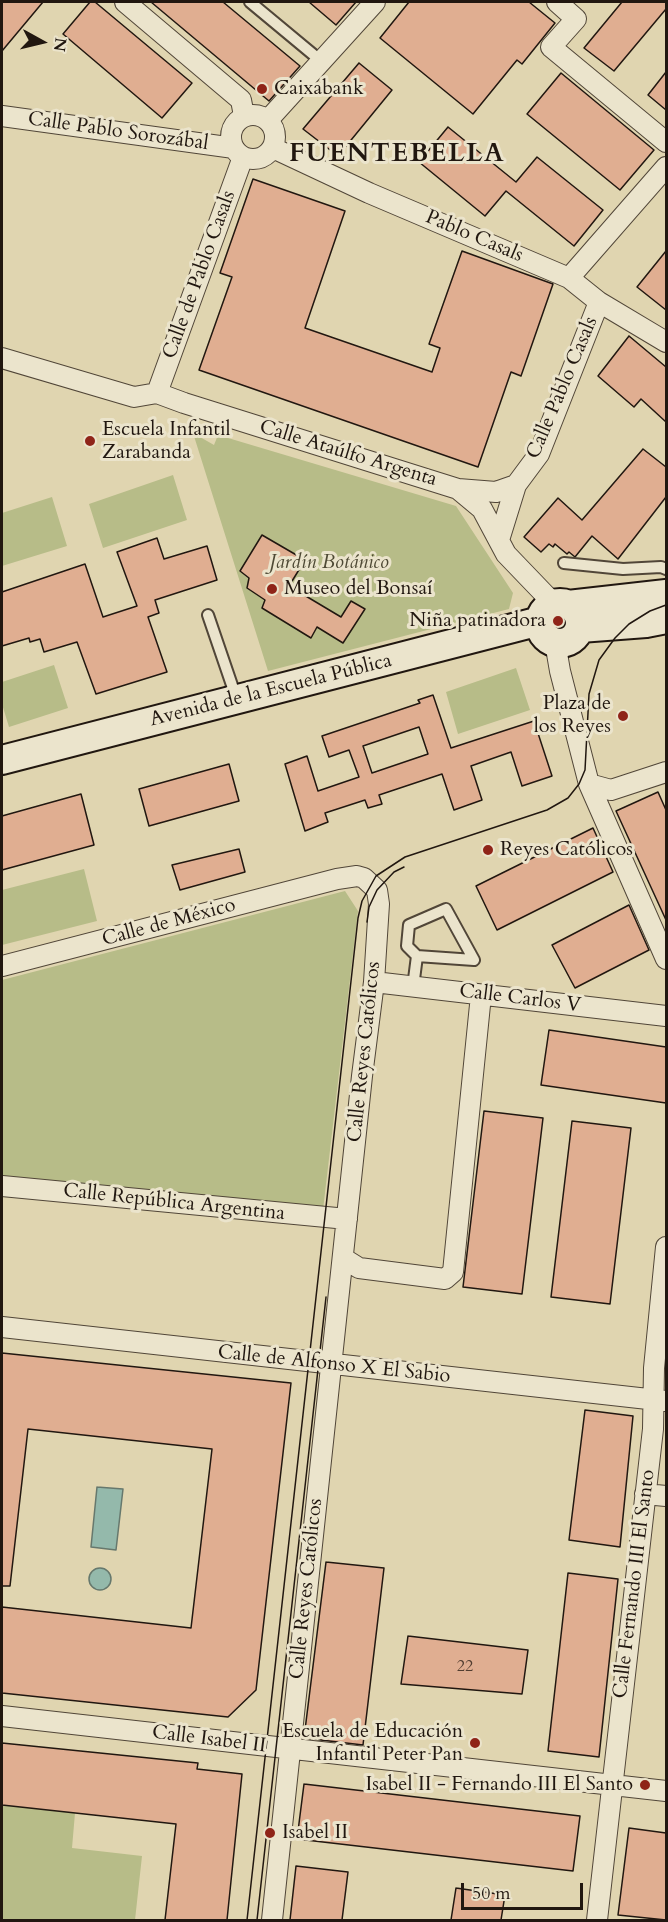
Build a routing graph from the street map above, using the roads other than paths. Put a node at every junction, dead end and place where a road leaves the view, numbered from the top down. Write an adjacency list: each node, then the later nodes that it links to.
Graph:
1 (125, 2): 7 (street)
2 (249, 2): 5 (lane)
3 (375, 2): 5 (street)
4 (557, 2): 9 (street)
5 (321, 61): 8 (street)
6 (2, 116): 11 (street, Calle Pablo Sorozábal)
7 (244, 116): 8 (street); 11 (street)
8 (268, 120): 10 (street)
9 (666, 142)
10 (273, 148): 11 (street); 13 (street, Pablo Casals)
11 (238, 152): 17 (street, Calle de Pablo Casals)
12 (666, 167): 13 (street)
13 (569, 278): 14 (street, Pablo Casals)
14 (599, 302): 15 (street, Pablo Casals); 18 (street, Calle Pablo Casals)
15 (666, 342)
16 (2, 358): 17 (street, Calle Ataúlfo Argenta)
17 (157, 393): 19 (street, Calle Ataúlfo Argenta)
18 (516, 485): 19 (street); 20 (street, Calle Pablo Casals)
19 (458, 489): 20 (street, Calle Ataúlfo Argenta)
20 (499, 540): 26 (street)
21 (564, 563): 22 (lane)
22 (666, 569)
23 (666, 594): 26 (street, Avenida de la Escuela Pública)
24 (208, 615): 27 (lane)
25 (666, 619): 26 (street, Avenida de la Escuela Pública)
26 (560, 620): 27 (street, Avenida de la Escuela Pública); 30 (street)
27 (237, 699): 28 (street, Avenida de la Escuela Pública)
28 (2, 760)
29 (666, 772): 30 (street)
30 (589, 784): 33 (street)
31 (337, 879): 34 (street, Calle de México); 35 (street, Calle Reyes Católicos)
32 (417, 956): 32 (lane); 36 (lane)
33 (666, 959)
34 (2, 966)
35 (374, 982): 36 (street, Calle Carlos V); 40 (street, Calle Reyes Católicos)
36 (413, 987): 37 (street, Calle Carlos V)
37 (481, 995): 38 (street, Calle Carlos V); 42 (street)
38 (666, 1016)
39 (2, 1186): 40 (street, Calle República Argentina)
40 (347, 1219): 42 (street, Calle Reyes Católicos)
41 (666, 1247): 45 (street, Calle Fernando III El Santo)
42 (343, 1258): 44 (street, Calle Reyes Católicos)
43 (2, 1328): 44 (street, Calle de Alfonso X El Sabio)
44 (331, 1364): 45 (street, Calle de Alfonso X El Sabio); 49 (street, Calle Reyes Católicos)
45 (660, 1400): 46 (street, Calle Fernando III El Santo)
46 (645, 1494): 47 (street); 50 (street, Calle Fernando III El Santo)
47 (666, 1496)
48 (2, 1716): 49 (street, Calle Isabel II)
49 (291, 1749): 50 (street, Calle Isabel II); 52 (street, Calle Reyes Católicos)
50 (612, 1785): 51 (street, Calle Isabel II); 53 (street, Calle Fernando III El Santo)
51 (666, 1791)
52 (272, 1920)
53 (597, 1920)

